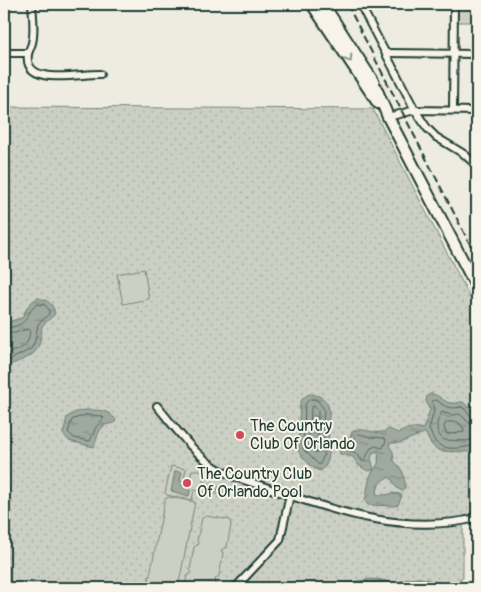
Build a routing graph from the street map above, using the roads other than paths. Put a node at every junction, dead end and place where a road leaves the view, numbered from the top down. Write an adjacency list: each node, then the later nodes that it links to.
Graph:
1 (32, 4): 8 (street)
2 (312, 4): 6 (main road)
3 (323, 4): 6 (main road)
4 (360, 4): 9 (street)
5 (454, 4): 10 (street)
6 (338, 33): 16 (main road)
7 (4, 53): 8 (street)
8 (28, 53): 12 (street)
9 (386, 53): 10 (street); 13 (street)
10 (454, 54): 11 (street); 14 (street)
11 (477, 54)
12 (100, 74)
13 (415, 110): 14 (street); 16 (street); 17 (street)
14 (453, 110): 15 (street)
15 (477, 110)
16 (388, 117): 18 (main road)
17 (477, 166)
18 (477, 288)
19 (157, 406): 20 (street)
20 (290, 495): 21 (street); 22 (street)
21 (477, 518)
22 (235, 588)

